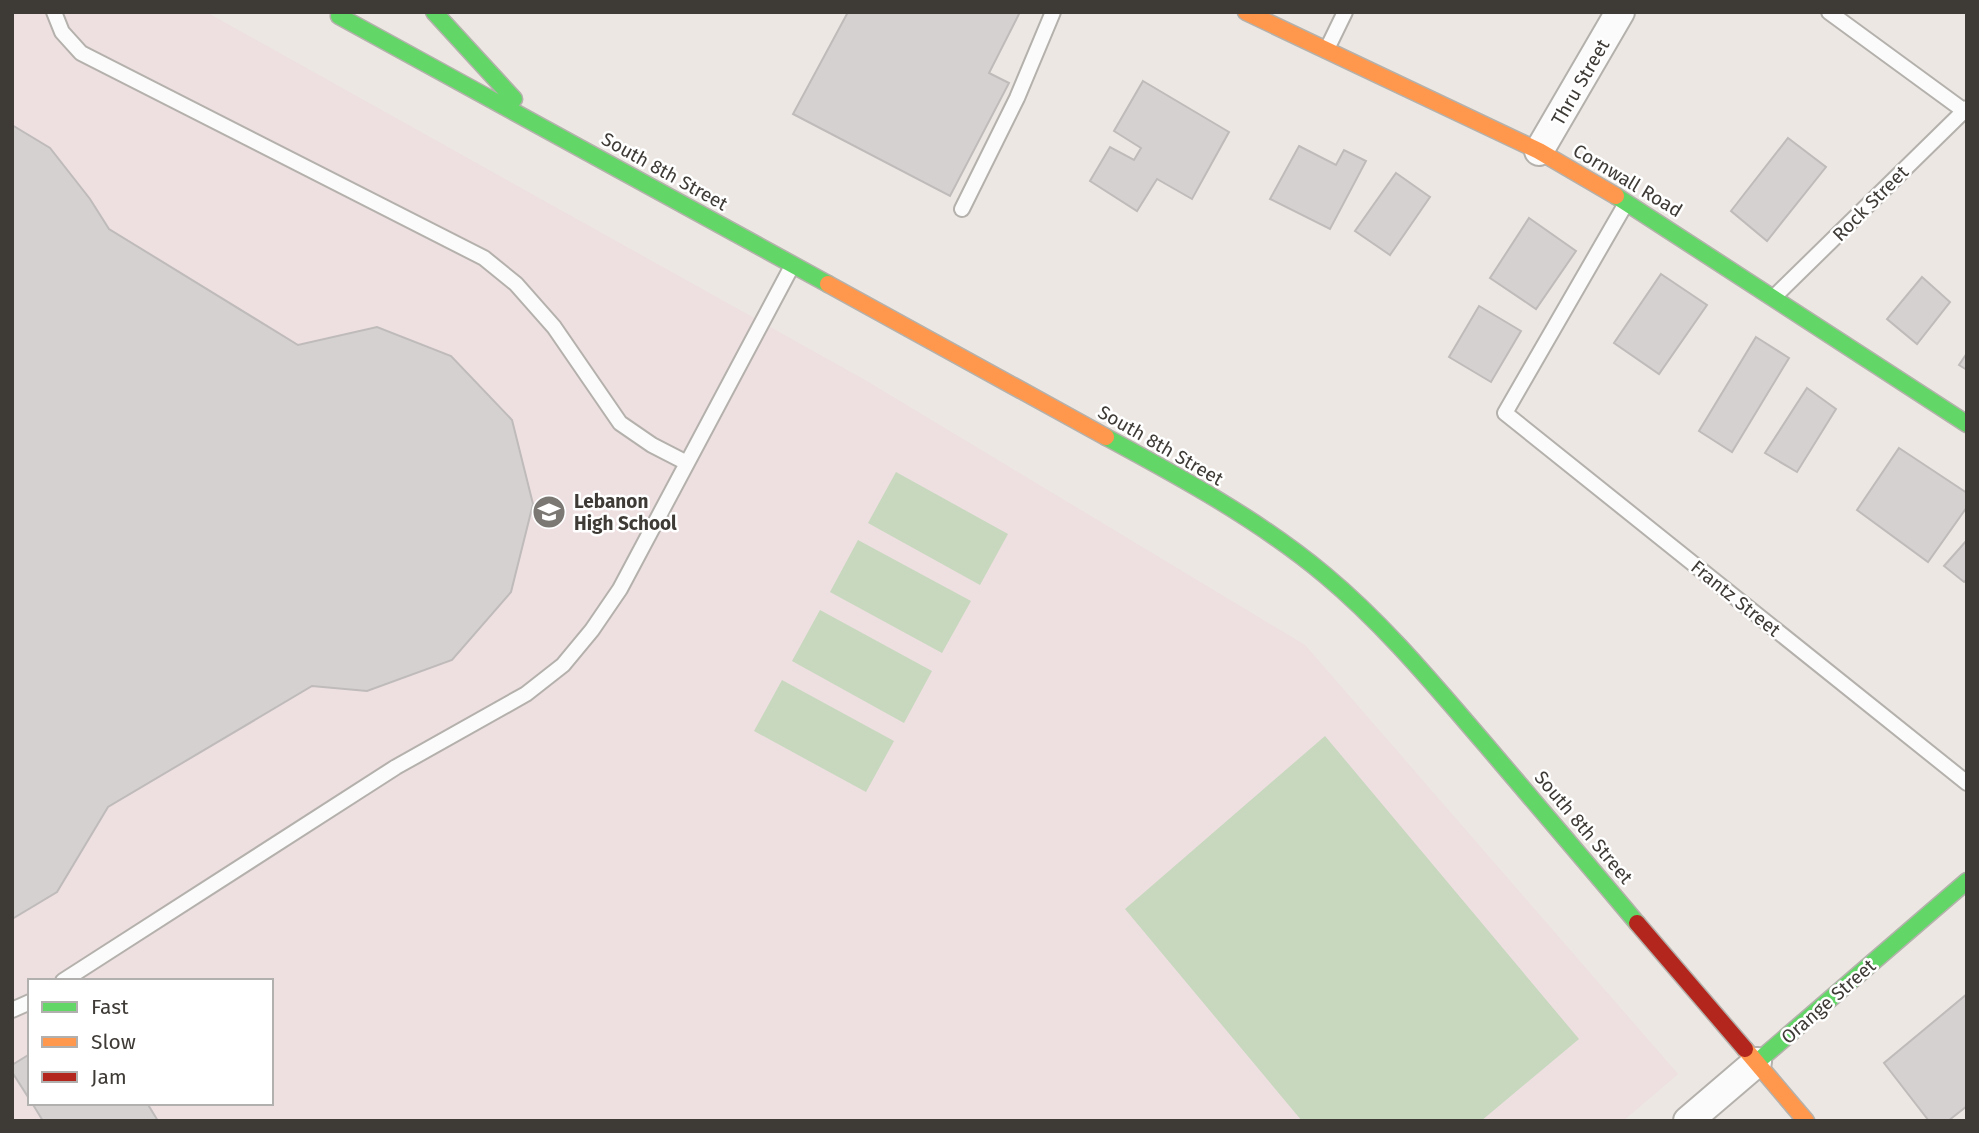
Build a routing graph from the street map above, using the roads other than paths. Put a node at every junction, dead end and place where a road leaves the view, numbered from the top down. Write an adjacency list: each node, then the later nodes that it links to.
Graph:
1 (54, 12): 18 (lane)
2 (434, 12): 11 (street)
3 (1053, 12): 14 (lane)
4 (1246, 12): 9 (street, Cornwall Road)
5 (1345, 12): 9 (lane)
6 (1620, 12): 12 (street, Thru Street)
7 (1829, 12): 10 (lane)
8 (338, 13): 11 (street, South 8th Street)
9 (1327, 50): 12 (street, Cornwall Road)
10 (1965, 109): 16 (lane, Rock Street)
11 (539, 126): 15 (street, South 8th Street)
12 (1539, 151): 13 (street, Cornwall Road)
13 (1627, 202): 16 (street, Cornwall Road); 19 (lane, Frantz Street)
14 (962, 209)
15 (793, 265): 18 (lane); 24 (street, South 8th Street)
16 (1774, 298): 17 (street, Cornwall Road)
17 (1967, 424)
18 (687, 463): 21 (lane)
19 (1967, 783)
20 (1967, 881): 24 (street, Orange Street)
21 (66, 979)
22 (28, 1003): 23 (lane)
23 (12, 1010)
24 (1757, 1062): 25 (street, Orange Street); 26 (street, South 8th Street)
25 (1688, 1121)
26 (1806, 1121)

